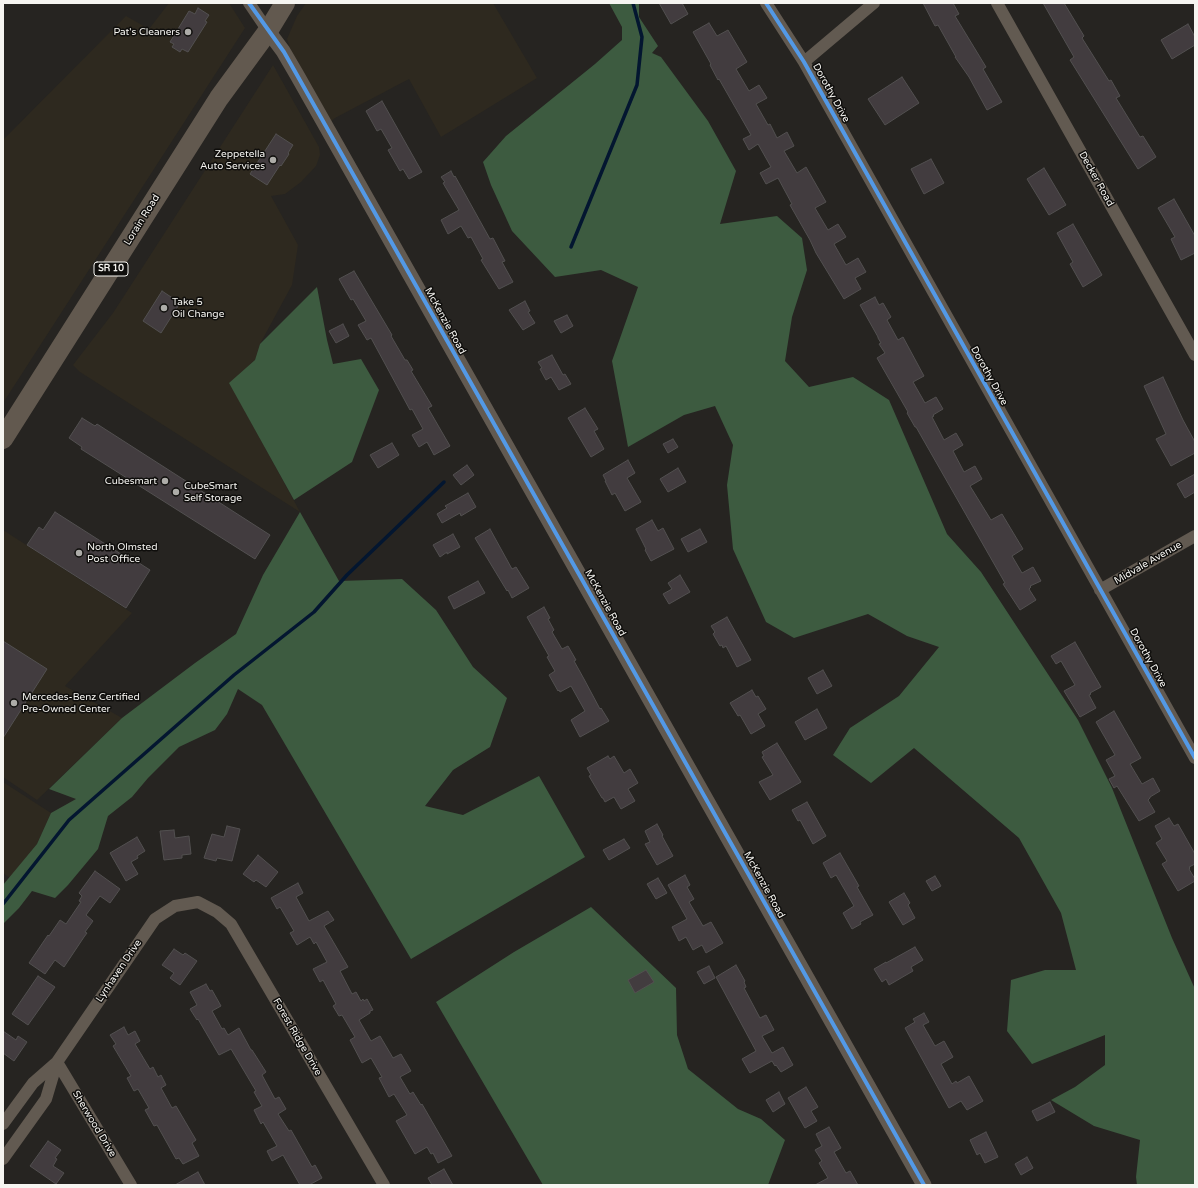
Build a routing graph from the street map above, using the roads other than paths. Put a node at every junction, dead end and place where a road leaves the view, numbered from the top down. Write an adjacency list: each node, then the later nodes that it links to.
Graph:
1 (249, 3): 6 (street)
2 (285, 3): 6 (main road, Lorain Road / SR 10)
3 (766, 3): 7 (street, Dorothy Drive)
4 (874, 3): 7 (street)
5 (997, 3): 8 (street, Decker Road)
6 (268, 31): 9 (main road, Lorain Road / SR 10); 19 (street, McKenzie Road)
7 (804, 62): 11 (street, Dorothy Drive)
8 (1195, 355)
9 (3, 439)
10 (1195, 536): 11 (street, Midvale Avenue)
11 (1100, 590): 12 (street, Dorothy Drive)
12 (1195, 758)
13 (198, 902): 14 (street, Lynhaven Drive); 18 (street, Forest Ridge Drive)
14 (57, 1062): 15 (street, Lynhaven Drive); 16 (street, Lynhaven Drive); 17 (street, Sherwood Drive)
15 (3, 1124)
16 (3, 1159)
17 (130, 1185)
18 (384, 1185)
19 (924, 1185)

